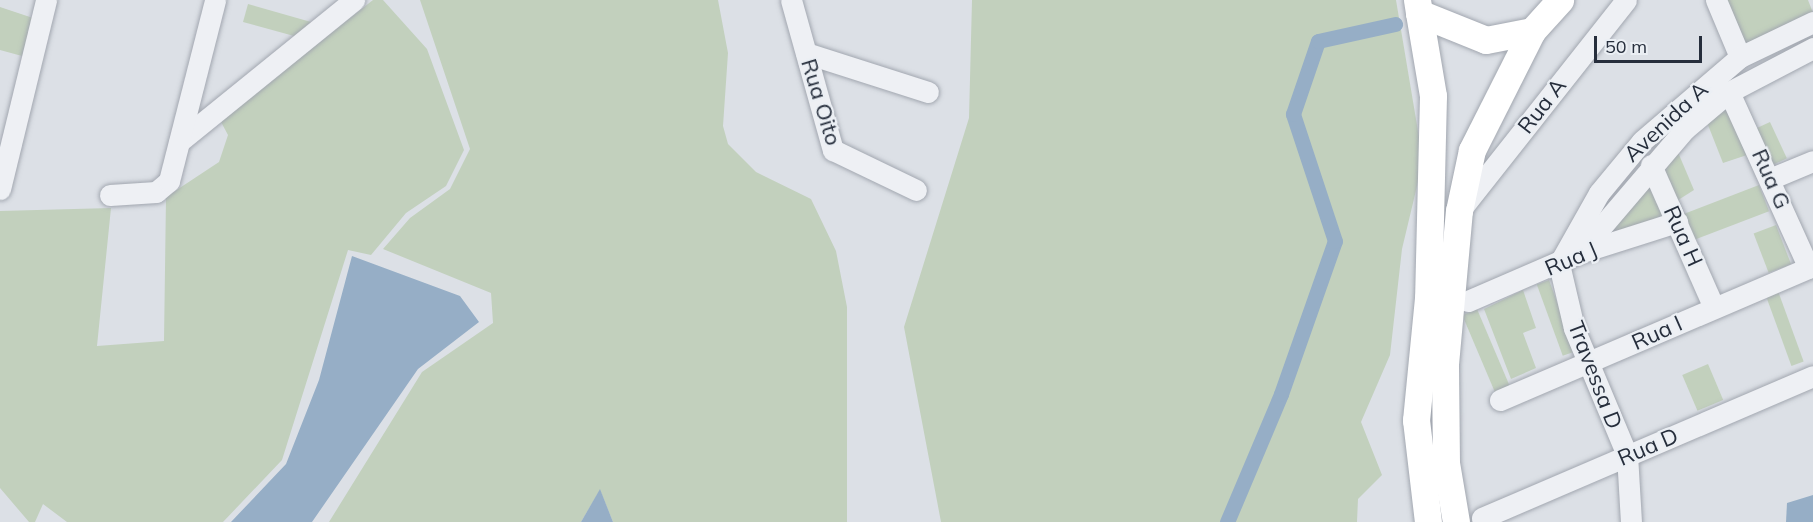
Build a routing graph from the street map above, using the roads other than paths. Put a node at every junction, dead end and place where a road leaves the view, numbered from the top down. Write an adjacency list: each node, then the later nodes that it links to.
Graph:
1 (46, 0): 20 (street)
2 (215, 0): 16 (street)
3 (354, 0): 16 (street)
4 (791, 0): 12 (street, Rua Oito)
5 (1560, 0): 10 (main road)
6 (1626, 0): 23 (street, Rua A)
7 (1716, 0): 13 (street)
8 (1418, 6): 10 (main road); 35 (main road)
9 (1813, 22): 13 (street, Avenida A)
10 (1532, 31): 23 (main road)
11 (1813, 48): 15 (street, Avenida A)
12 (806, 53): 14 (street); 21 (street, Rua Oito)
13 (1740, 57): 26 (street, Avenida A)
14 (928, 92)
15 (1729, 92): 18 (street, Avenida A); 19 (street, Rua G)
16 (180, 141): 22 (street)
17 (1813, 161): 19 (street)
18 (1651, 165): 24 (street, Rua H); 25 (street, Avenida A)
19 (1772, 178): 27 (street, Rua G)
20 (1, 189)
21 (916, 190)
22 (110, 195)
23 (1459, 211): 36 (main road)
24 (1677, 222): 25 (street, Rua J); 29 (street, Rua H)
25 (1580, 253): 26 (street, Rua J)
26 (1559, 264): 28 (street, Rua J); 30 (street, Travessa D)
27 (1811, 267): 29 (street, Rua I)
28 (1468, 302)
29 (1714, 308): 30 (street, Rua I)
30 (1589, 363): 32 (street, Rua I); 33 (street, Travessa D)
31 (1813, 376): 33 (street, Rua D)
32 (1500, 400)
33 (1627, 455): 34 (street, Rua D); 37 (street, Travessa D)
34 (1482, 518)
35 (1428, 522)
36 (1456, 522)
37 (1630, 522)

